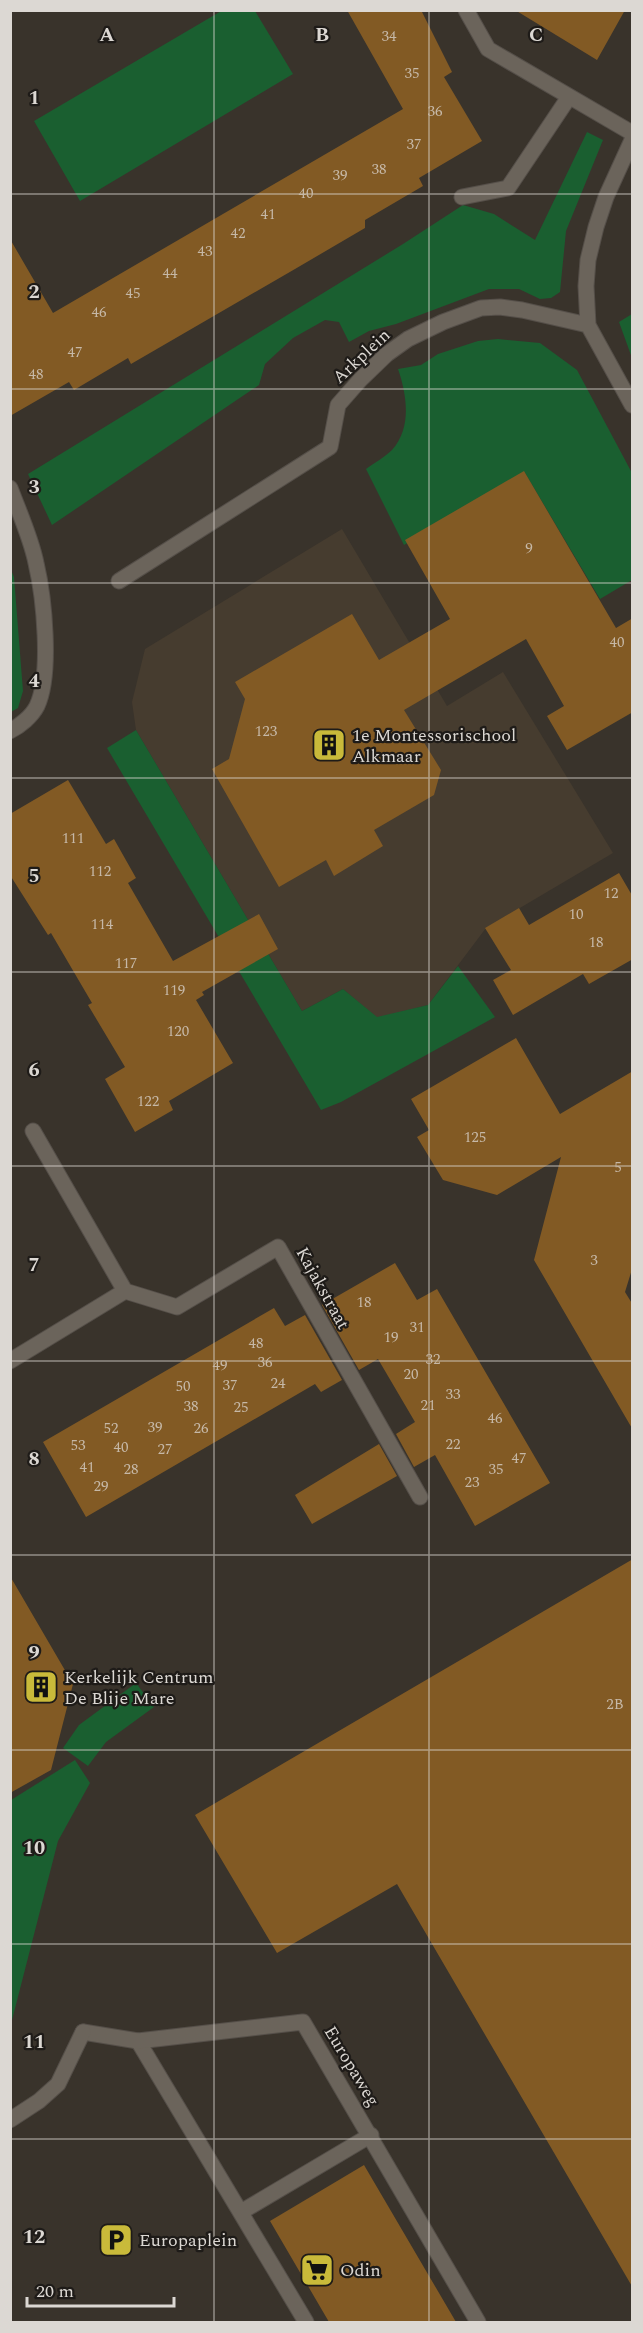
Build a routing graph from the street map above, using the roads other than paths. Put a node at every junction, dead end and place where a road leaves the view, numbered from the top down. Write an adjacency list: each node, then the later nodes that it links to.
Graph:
1 (466, 10): 2 (street)
2 (569, 96): 3 (street); 5 (street)
3 (633, 134)
4 (633, 140): 6 (street)
5 (462, 197)
6 (588, 325): 7 (street); 9 (street, Arkplein)
7 (633, 405)
8 (10, 488): 10 (street)
9 (119, 581)
10 (10, 731)
11 (33, 1131): 12 (street)
12 (125, 1291): 13 (street); 14 (street, Kajakstraat)
13 (10, 1361)
14 (420, 1497)
15 (138, 2041): 16 (street, Europaweg); 17 (street, Europaweg); 18 (street)
16 (10, 2120)
17 (371, 2135): 18 (street); 20 (street, Europaweg)
18 (241, 2211): 19 (street)
19 (306, 2322)
20 (478, 2322)

